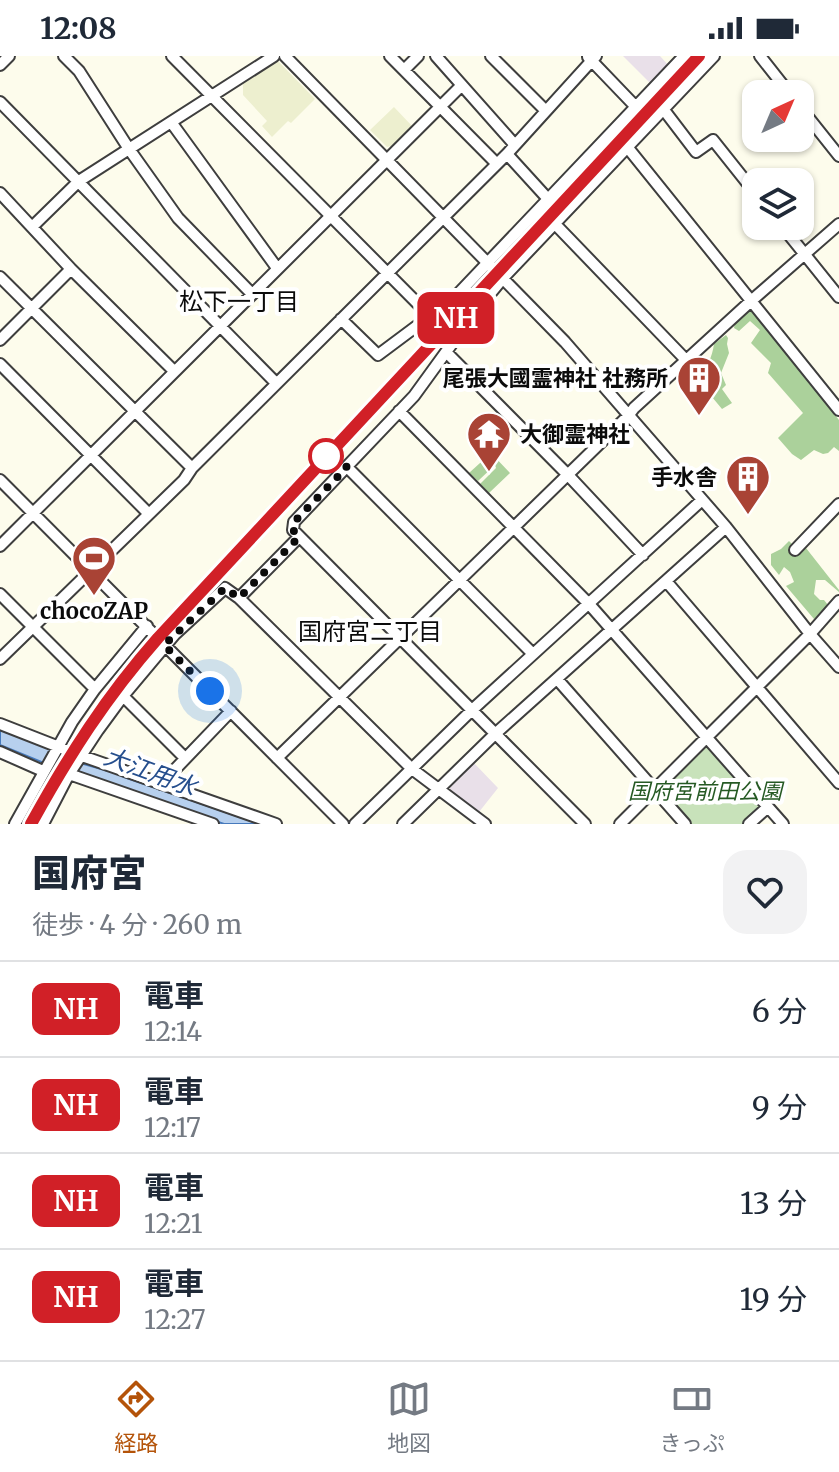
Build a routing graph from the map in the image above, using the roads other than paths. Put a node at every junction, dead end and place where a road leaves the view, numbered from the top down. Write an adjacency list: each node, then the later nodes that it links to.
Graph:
1 (9, 56): 14 (street)
2 (64, 56): 28 (street)
3 (172, 56): 18 (street)
4 (274, 56): 18 (street)
5 (286, 56): 31 (street)
6 (390, 56): 15 (street)
7 (418, 56): 15 (street)
8 (436, 56): 17 (street)
9 (491, 56): 23 (street)
10 (684, 56): 21 (street)
11 (714, 56): 22 (street)
12 (760, 56): 16 (street)
13 (591, 58): 21 (street); 23 (street)
14 (0, 65)
15 (404, 70): 20 (street)
16 (779, 80)
17 (461, 86): 20 (street); 26 (street)
18 (211, 96): 24 (street); 37 (street)
19 (0, 102): 34 (street)
20 (440, 106): 31 (street); 32 (street)
21 (636, 107): 36 (street)
22 (664, 110): 27 (street); 33 (street)
23 (546, 111): 26 (street)
24 (171, 122): 28 (street); 45 (street)
25 (814, 125): 30 (street)
26 (515, 145): 29 (street)
27 (628, 148): 39 (street); 52 (street)
28 (129, 149): 34 (street); 50 (street)
29 (507, 154): 32 (street); 36 (street)
30 (839, 156)
31 (386, 159): 37 (street); 38 (street)
32 (497, 164): 38 (street)
33 (742, 176)
34 (79, 181): 41 (street); 56 (street)
35 (0, 193): 41 (street)
36 (548, 199): 44 (street)
37 (330, 216): 45 (street); 47 (street)
38 (443, 218): 44 (street); 47 (street)
39 (555, 224): 49 (street); 59 (street)
40 (839, 224): 43 (street)
41 (32, 227): 46 (street)
42 (793, 240): 43 (street)
43 (804, 254): 51 (street); 52 (street)
44 (487, 263): 49 (street); 54 (street)
45 (277, 268): 50 (street)
46 (71, 269): 53 (street); 61 (street)
47 (387, 273): 54 (street); 55 (street)
48 (0, 277): 53 (street)
49 (503, 278): 58 (street); 66 (street)
50 (252, 294): 56 (street)
51 (839, 297)
52 (751, 301): 59 (street); 63 (street)
53 (32, 308): 57 (street); 64 (street)
54 (430, 316): 55 (street)
55 (341, 319): 62 (street)
56 (220, 326): 61 (street); 62 (street)
57 (0, 340)
58 (446, 352): 65 (street); 70 (street)
59 (686, 360): 66 (street)
60 (0, 364): 67 (street)
61 (174, 371): 64 (street)
62 (276, 383): 69 (street)
63 (839, 410)
64 (134, 411): 67 (street); 69 (street)
65 (399, 411): 68 (street); 77 (street)
66 (628, 416): 70 (street); 72 (street)
67 (91, 455): 74 (street); 75 (street)
68 (347, 467): 78 (street); 83 (street)
69 (192, 468): 75 (street)
70 (568, 475): 77 (street); 81 (street)
71 (0, 480): 74 (street)
72 (702, 500): 76 (street); 81 (street)
73 (839, 504): 80 (street)
74 (33, 513): 79 (street); 82 (street)
75 (149, 514): 82 (street)
76 (726, 527): 84 (street); 92 (street)
77 (514, 528): 83 (street); 88 (street)
78 (299, 537): 86 (street); 93 (street)
79 (0, 546)
80 (795, 550)
81 (643, 555): 88 (street)
82 (91, 571): 89 (street); 90 (street)
83 (460, 580): 93 (street); 95 (street)
84 (666, 581): 91 (street); 99 (street)
85 (0, 594): 90 (street)
86 (239, 598): 94 (street); 102 (street)
87 (839, 601): 92 (street)
88 (589, 604): 91 (street); 95 (street)
89 (147, 626): 94 (street); 100 (street)
90 (32, 627): 96 (street); 100 (street)
91 (612, 629): 98 (street); 107 (street)
92 (810, 634): 97 (street); 99 (street)
93 (400, 638): 102 (street); 103 (street)
94 (164, 645): 101 (street); 104 (street)
95 (533, 654): 103 (street)
96 (0, 659)
97 (839, 667)
98 (557, 679): 106 (street); 119 (street)
99 (757, 688): 107 (street); 116 (street)
100 (95, 689): 108 (street)
101 (123, 696): 110 (street); 111 (street)
102 (340, 697): 112 (street); 114 (street)
103 (472, 710): 106 (street); 114 (street)
104 (231, 711): 111 (street); 112 (street)
105 (0, 724): 108 (street)
106 (495, 734): 118 (street); 130 (street)
107 (707, 737): 119 (street); 120 (street)
108 (56, 748): 110 (street); 113 (street)
109 (0, 752): 113 (street)
110 (80, 758): 115 (street); 117 (street)
111 (185, 758): 117 (street)
112 (277, 758): 126 (street)
113 (44, 768): 122 (street)
114 (412, 769): 118 (street); 127 (street)
115 (69, 774): 123 (street); 124 (street)
116 (839, 783)
117 (161, 784): 121 (street)
118 (440, 788): 128 (street); 129 (street)
119 (655, 790): 131 (street); 132 (street)
120 (768, 807): 133 (street); 134 (street)
121 (244, 818): 125 (street)
122 (15, 824)
123 (43, 824)
124 (213, 824)
125 (276, 824)
126 (343, 824)
127 (355, 824)
128 (403, 824)
129 (485, 824)
130 (585, 824)
131 (620, 824)
132 (685, 824)
133 (749, 824)
134 (783, 824)

